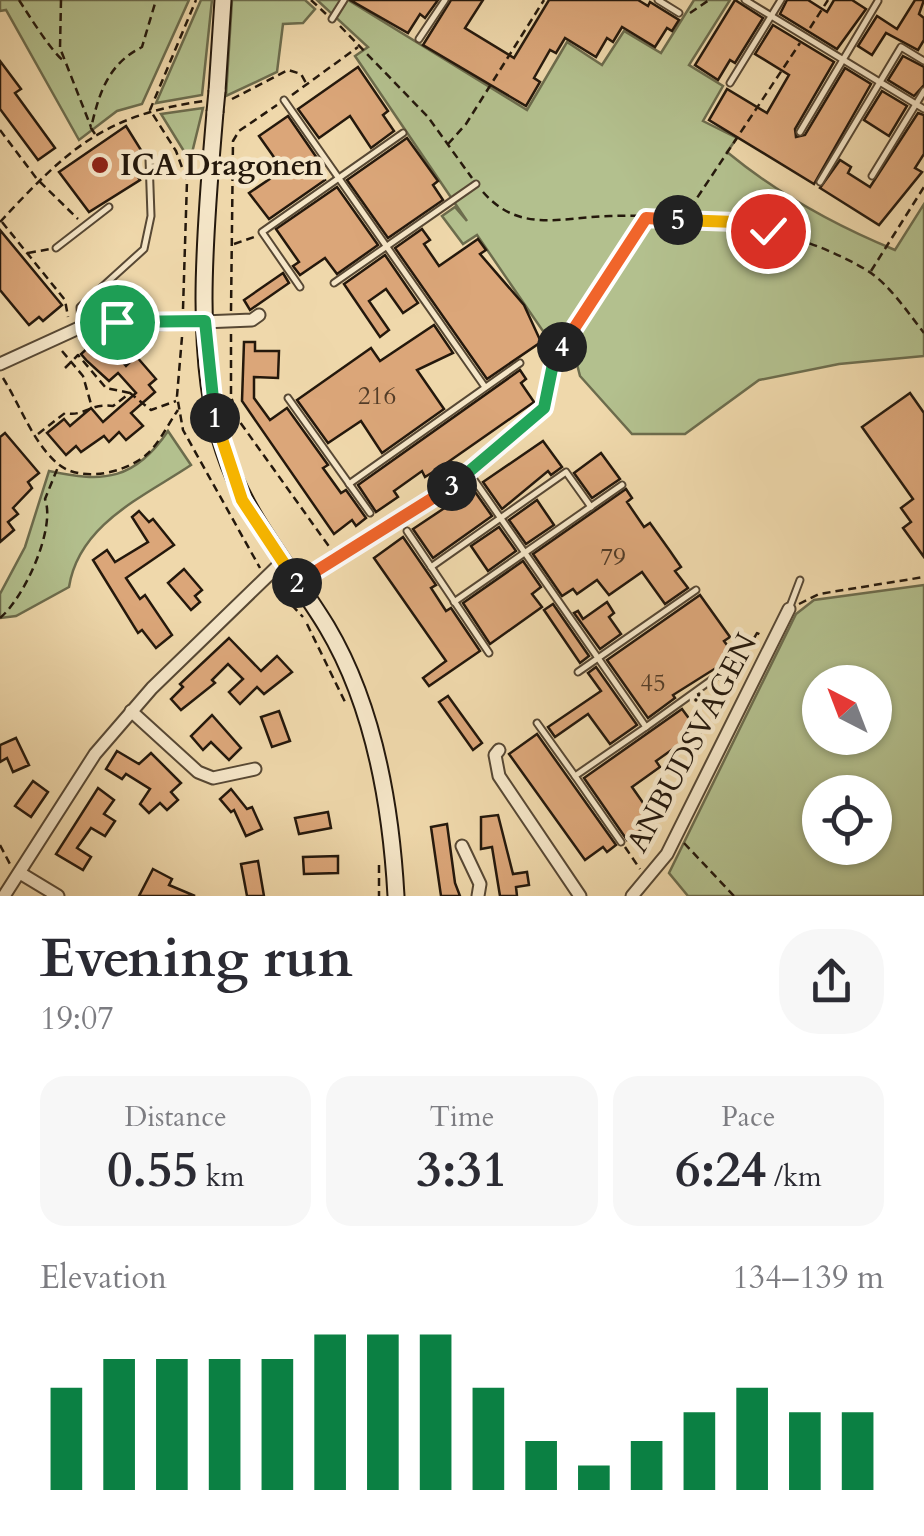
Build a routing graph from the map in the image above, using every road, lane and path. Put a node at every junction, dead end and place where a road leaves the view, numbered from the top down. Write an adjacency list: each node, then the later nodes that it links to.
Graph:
1 (19, 0): 22 (path)
2 (61, 0): 22 (path)
3 (156, 0): 31 (path)
4 (196, 0): 30 (path)
5 (223, 0): 27 (main road)
6 (344, 0): 17 (lane)
7 (444, 0): 19 (lane)
8 (544, 0): 36 (path)
9 (658, 0): 15 (lane)
10 (709, 0): 15 (path)
11 (745, 0): 16 (lane)
12 (781, 0): 16 (lane)
13 (828, 0): 18 (path)
14 (878, 1): 20 (lane)
15 (679, 13)
16 (771, 15): 18 (lane); 23 (lane)
17 (332, 19)
18 (806, 35): 20 (lane); 46 (path)
19 (419, 40)
20 (844, 59): 24 (lane); 33 (lane)
21 (924, 61): 24 (lane)
22 (66, 62): 31 (path)
23 (730, 82)
24 (880, 82): 28 (lane); 41 (lane)
25 (924, 91): 28 (lane)
26 (284, 100): 39 (lane)
27 (219, 101): 30 (path); 36 (path); 60 (main road)
28 (916, 104): 29 (lane); 38 (lane)
29 (924, 109)
30 (150, 110): 35 (path); 59 (path)
31 (91, 128): 35 (path)
32 (0, 130): 40 (path)
33 (800, 132)
34 (404, 133): 39 (lane)
35 (96, 136): 40 (path)
36 (448, 144): 42 (path)
37 (149, 159): 61 (lane)
38 (872, 176)
39 (338, 178): 49 (lane); 51 (lane)
40 (37, 179): 47 (path); 48 (path)
41 (820, 182)
42 (476, 184): 45 (path); 51 (lane)
43 (924, 187): 54 (path)
44 (109, 207): 48 (lane)
45 (646, 218): 46 (path); 77 (path)
46 (683, 220): 54 (path)
47 (1, 221): 53 (path)
48 (82, 224): 52 (lane)
49 (262, 232): 50 (path); 56 (lane)
50 (233, 244)
51 (386, 246): 55 (lane); 69 (lane)
52 (56, 248): 53 (path)
53 (28, 253): 58 (path)
54 (871, 273): 62 (path)
55 (334, 283)
56 (300, 287)
57 (259, 315): 60 (street)
58 (68, 318)
59 (183, 320): 60 (street); 61 (street); 72 (path)
60 (205, 321): 85 (main road)
61 (81, 327): 63 (street)
62 (924, 333)
63 (51, 339): 64 (path); 66 (street)
64 (71, 362): 67 (path); 70 (path); 73 (path)
65 (520, 363): 69 (lane)
66 (0, 364)
67 (64, 368)
68 (0, 372): 75 (path)
69 (486, 387): 78 (lane)
70 (130, 393): 72 (path); 73 (path)
71 (288, 398): 78 (lane)
72 (178, 401): 74 (path)
73 (91, 405): 75 (path)
74 (179, 409): 76 (path); 87 (path)
75 (37, 435): 76 (path)
76 (59, 466): 94 (path)
77 (470, 474): 82 (lane, ANBUDSVÄGEN); 90 (path)
78 (349, 484): 81 (lane)
79 (622, 485): 80 (lane)
80 (591, 506): 82 (lane); 84 (lane)
81 (370, 513)
82 (500, 518): 84 (lane, ANBUDSVÄGEN); 86 (lane)
83 (406, 532): 86 (lane)
84 (525, 553): 92 (lane); 97 (lane, ANBUDSVÄGEN)
85 (282, 562): 87 (street); 90 (main road)
86 (431, 567): 92 (lane)
87 (266, 577): 100 (path); 101 (street)
88 (924, 577): 93 (path)
89 (800, 580): 93 (lane)
90 (298, 586): 117 (main road)
91 (696, 590): 97 (lane)
92 (454, 602): 96 (lane)
93 (788, 609): 95 (street, ANBUDSVÄGEN)
94 (0, 618)
95 (774, 641): 98 (path); 107 (street, ANBUDSVÄGEN)
96 (489, 653)
97 (598, 658): 99 (lane); 103 (lane, ANBUDSVÄGEN)
98 (742, 658): 103 (lane, ANBUDSVÄGEN)
99 (578, 672)
100 (346, 706)
101 (131, 711): 105 (street); 112 (street)
102 (537, 723): 106 (lane, ANBUDSVÄGEN)
103 (646, 726): 106 (lane, ANBUDSVÄGEN)
104 (499, 750): 119 (street)
105 (255, 769)
106 (575, 776): 108 (lane, ANBUDSVÄGEN)
107 (676, 837): 113 (street, ANBUDSVÄGEN); 121 (path)
108 (621, 842): 113 (path)
109 (0, 844): 112 (path)
110 (462, 846): 118 (street)
111 (379, 861): 116 (path)
112 (20, 873): 114 (street); 115 (street)
113 (648, 880): 120 (street, ANBUDSVÄGEN)
114 (4, 896)
115 (58, 896)
116 (379, 896)
117 (396, 896)
118 (478, 896)
119 (580, 896)
120 (632, 896)
121 (734, 896)

